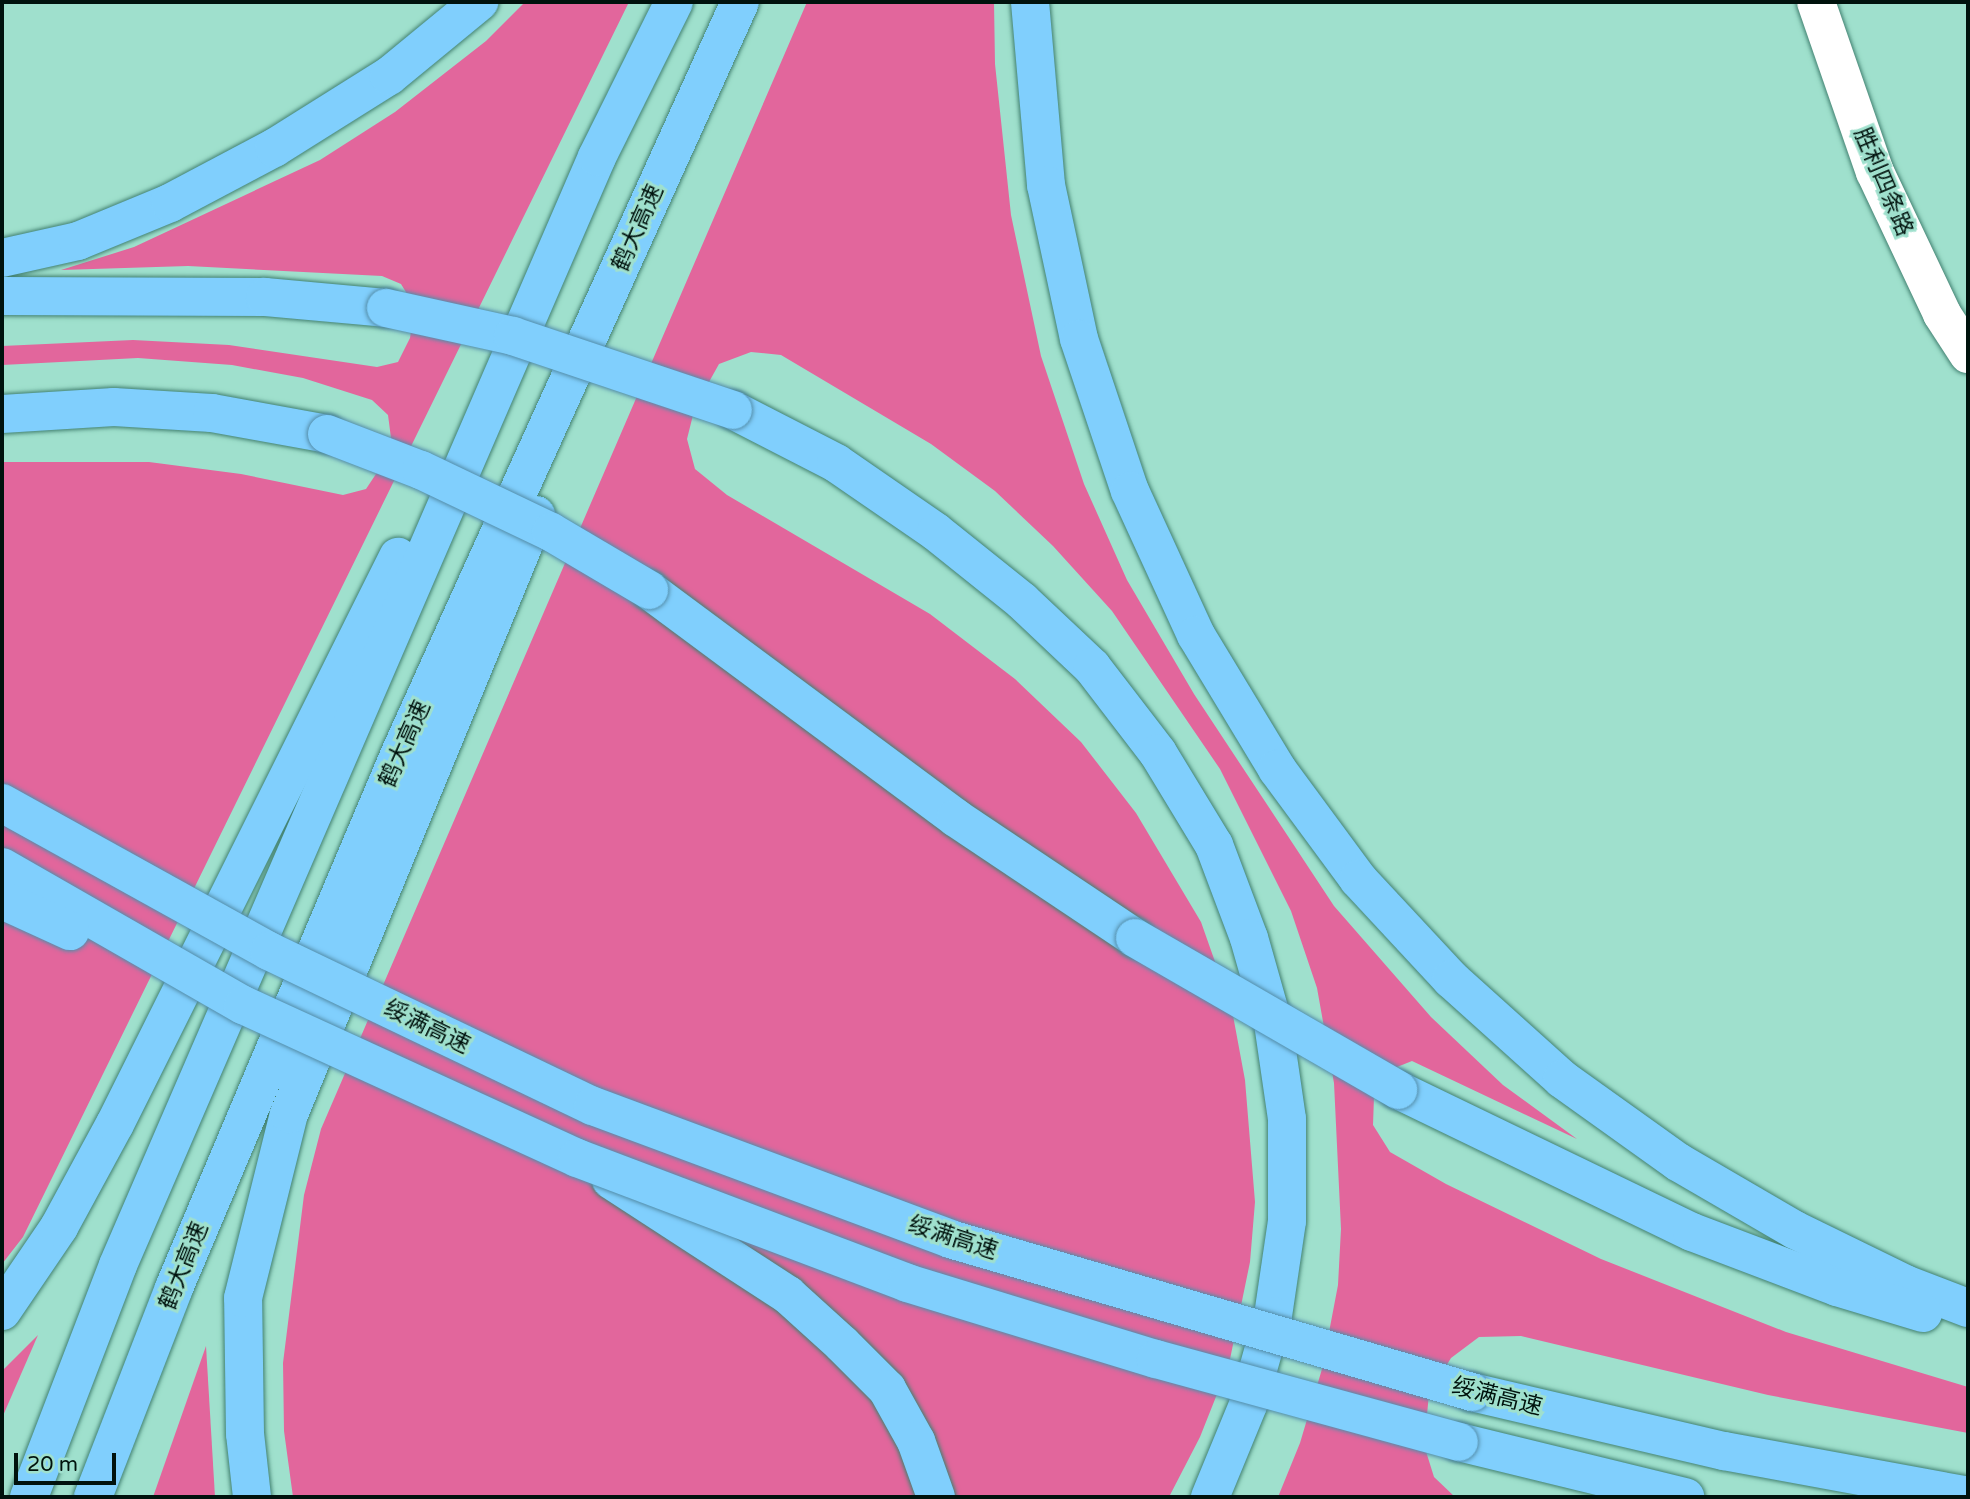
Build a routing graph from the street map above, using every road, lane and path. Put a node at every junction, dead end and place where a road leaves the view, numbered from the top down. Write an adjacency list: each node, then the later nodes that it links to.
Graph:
1 (478, 2): 8 (highway)
2 (674, 2): 7 (highway)
3 (740, 2): 22 (highway, 鹤大高速)
4 (747, 2): 23 (highway)
5 (1030, 2): 17 (highway)
6 (1816, 2): 10 (street, 胜利四条路)
7 (597, 157): 18 (highway); 21 (highway)
8 (2, 258)
9 (2, 296): 25 (highway, bridge)
10 (1968, 354)
11 (2, 414): 19 (highway, bridge)
12 (2, 803): 20 (highway, 绥满高速, bridge)
13 (2, 867): 15 (highway, bridge)
14 (2, 900): 15 (highway, bridge)
15 (243, 1004): 16 (highway, bridge)
16 (577, 1158): 24 (highway, bridge); 26 (highway, bridge)
17 (1968, 1308)
18 (2, 1311)
19 (1968, 1327)
20 (1968, 1496)
21 (29, 1497)
22 (93, 1497)
23 (252, 1497)
24 (936, 1497)
25 (1210, 1497)
26 (1685, 1497)

